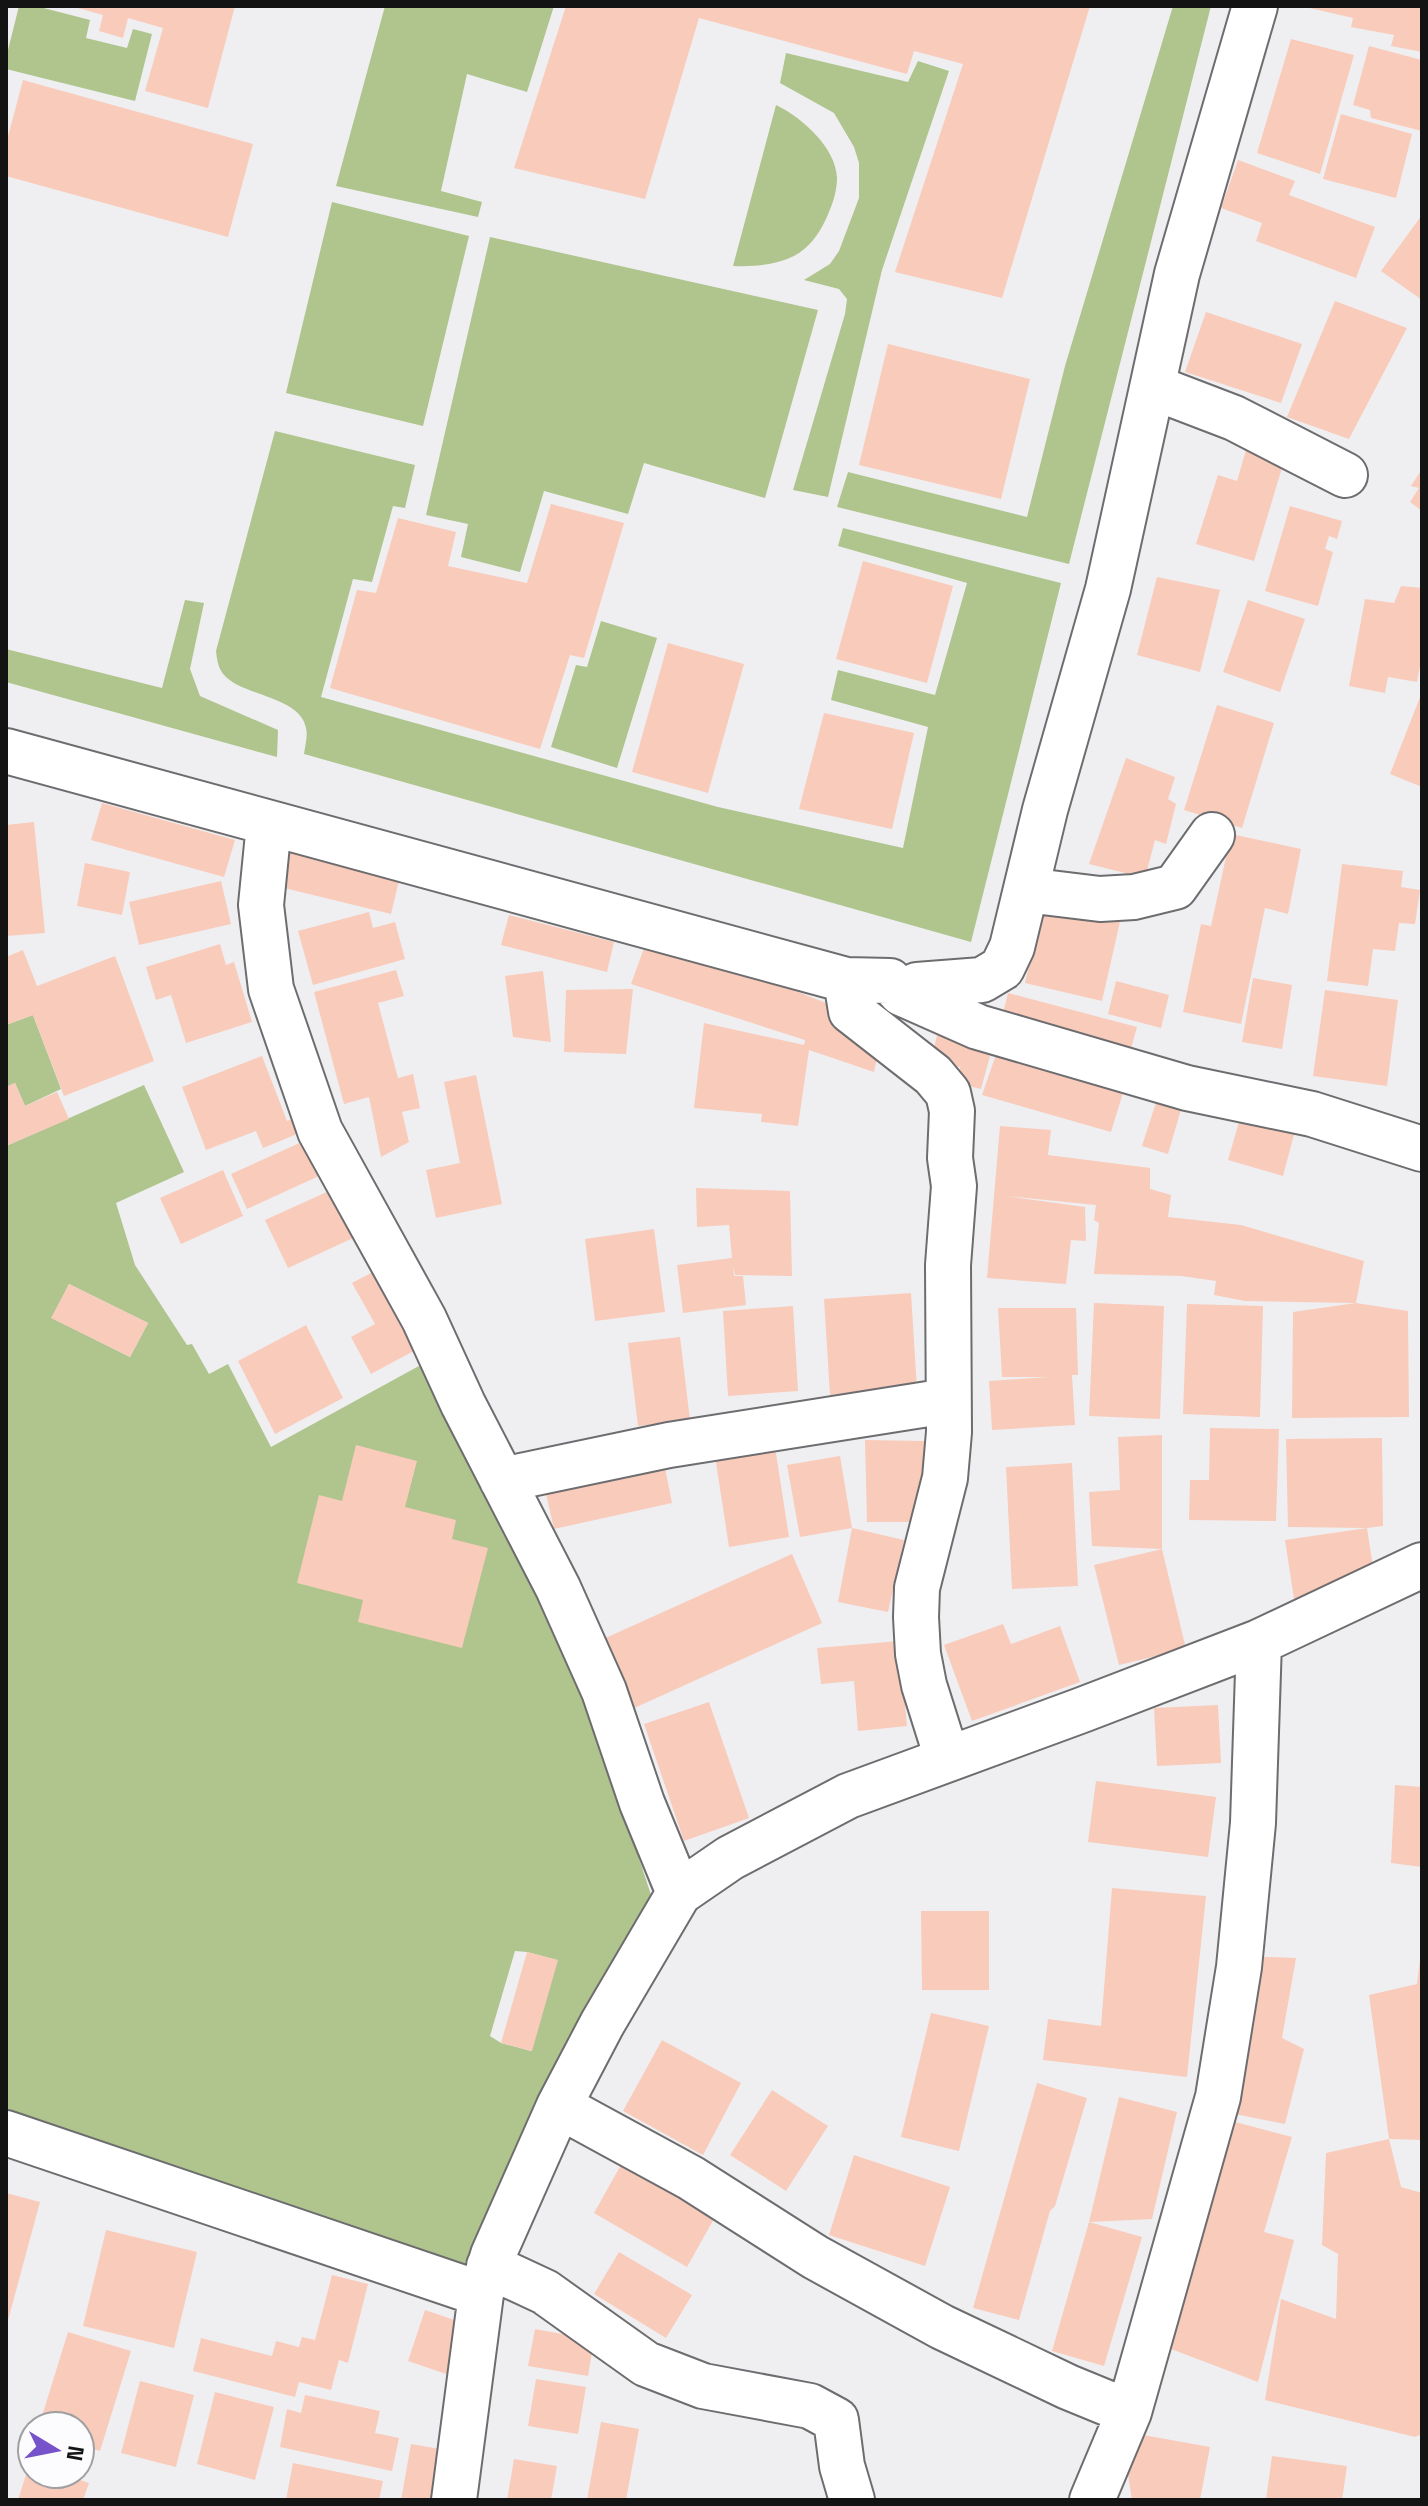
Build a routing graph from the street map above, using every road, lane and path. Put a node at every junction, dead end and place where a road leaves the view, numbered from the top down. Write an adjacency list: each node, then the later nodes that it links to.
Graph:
1 (1255, 6): 2 (street)
2 (1153, 387): 3 (street); 7 (street)
3 (1345, 475)
4 (6, 751): 5 (street)
5 (269, 824): 8 (street); 12 (street)
6 (1212, 835): 7 (street)
7 (1026, 890): 9 (street)
8 (846, 980): 9 (street); 11 (street)
9 (901, 993): 10 (street)
10 (1422, 1149)
11 (947, 1401): 12 (street); 15 (street)
12 (502, 1480): 16 (street)
13 (1422, 1565): 14 (street)
14 (1259, 1642): 15 (street); 20 (street)
15 (947, 1758): 16 (street)
16 (679, 1893): 17 (street)
17 (559, 2106): 19 (street); 20 (street)
18 (6, 2133): 19 (street)
19 (485, 2280): 21 (street); 22 (street)
20 (1129, 2412): 23 (street)
21 (454, 2500)
22 (852, 2500)
23 (1092, 2500)

